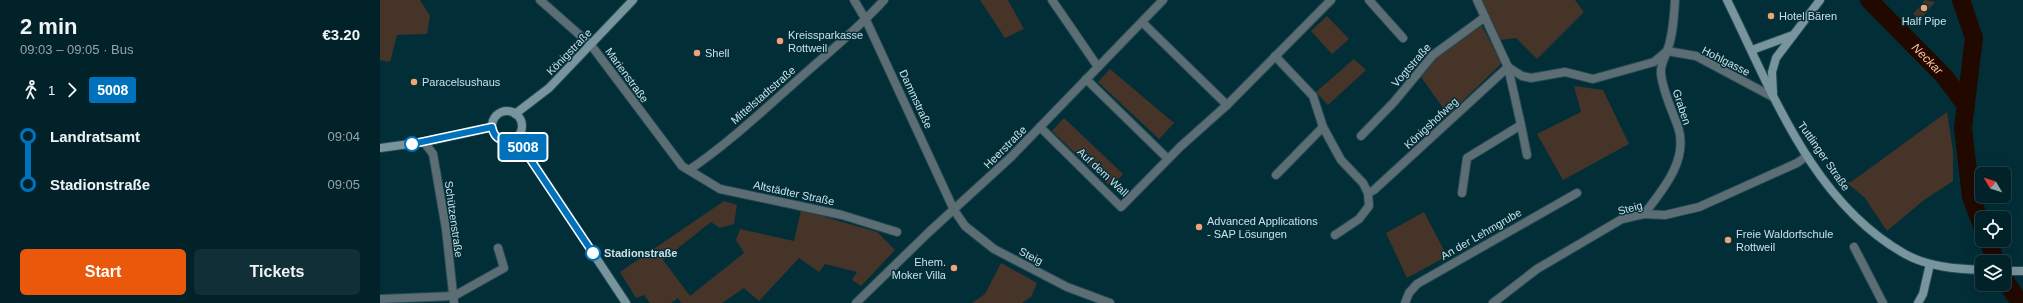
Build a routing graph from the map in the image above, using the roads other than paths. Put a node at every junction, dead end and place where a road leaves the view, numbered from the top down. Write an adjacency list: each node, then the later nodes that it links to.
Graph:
1 (540, 0): 18 (street, Marienstraße)
2 (633, 0): 18 (street, Königstraße)
3 (854, 0): 14 (street, Dammstraße)
4 (884, 0): 14 (street, Mittelstadtstraße)
5 (1052, 0): 22 (street)
6 (1164, 0): 15 (street, Heerstraße)
7 (1331, 0): 21 (street, Auf dem Wall)
8 (1369, 0): 17 (street)
9 (1477, 0): 13 (street)
10 (1675, 0): 20 (street, Graben)
11 (1727, 0): 19 (street, Tuttlinger Straße)
12 (1817, 2): 16 (street)
13 (1485, 17): 23 (street); 32 (street, Vogtstraße)
14 (866, 20): 39 (street, Mittelstadtstraße); 44 (street, Dammstraße)
15 (1142, 22): 22 (street, Heerstraße); 26 (street)
16 (1794, 35): 19 (street); 25 (street)
17 (1403, 38)
18 (591, 45): 27 (street, Königstraße); 39 (street, Marienstraße)
19 (1752, 50): 25 (street, Tuttlinger Straße)
20 (1667, 51): 23 (street); 25 (street, Hohlgasse); 45 (street, Graben)
21 (1275, 56): 26 (street, Auf dem Wall); 31 (street)
22 (1098, 67): 24 (street, Heerstraße)
23 (1508, 67): 28 (street); 41 (street, Königshofweg)
24 (1086, 79): 30 (street, Heerstraße); 38 (street)
25 (1773, 97): 37 (street, Tuttlinger Straße)
26 (1227, 104): 38 (street, Auf dem Wall)
27 (515, 114): 29 (street); 33 (street)
28 (1521, 125): 36 (street); 42 (street)
29 (492, 127): 33 (street); 34 (street)
30 (1040, 127): 38 (street, Auf dem Wall); 44 (street, Heerstraße)
31 (1323, 127): 40 (street); 41 (street)
32 (1361, 136)
33 (516, 138): 56 (street)
34 (424, 142): 35 (street); 55 (street, Schützenstraße)
35 (380, 148)
36 (1528, 155)
37 (1807, 156): 45 (street, Steig); 50 (street, Tuttlinger Straße)
38 (1168, 159)
39 (689, 170): 46 (street, Altstädter Straße)
40 (1276, 175)
41 (1368, 193): 47 (street)
42 (1462, 193)
43 (1577, 193): 59 (street, An der Lehmgrube)
44 (954, 210): 57 (street, Heerstraße); 58 (street, Steig)
45 (1644, 214): 60 (street, Steig)
46 (897, 232)
47 (1335, 235)
48 (1854, 247): 61 (street)
49 (498, 248): 55 (street)
50 (1930, 264): 51 (street, Tuttlinger Straße); 62 (street)
51 (1975, 270)
52 (2011, 271): 53 (street)
53 (2023, 271)
54 (380, 299): 55 (street)
55 (454, 299)
56 (626, 303)
57 (856, 303)
58 (1110, 303)
59 (1405, 303)
60 (1493, 303)
61 (1884, 303)
62 (1918, 303)

